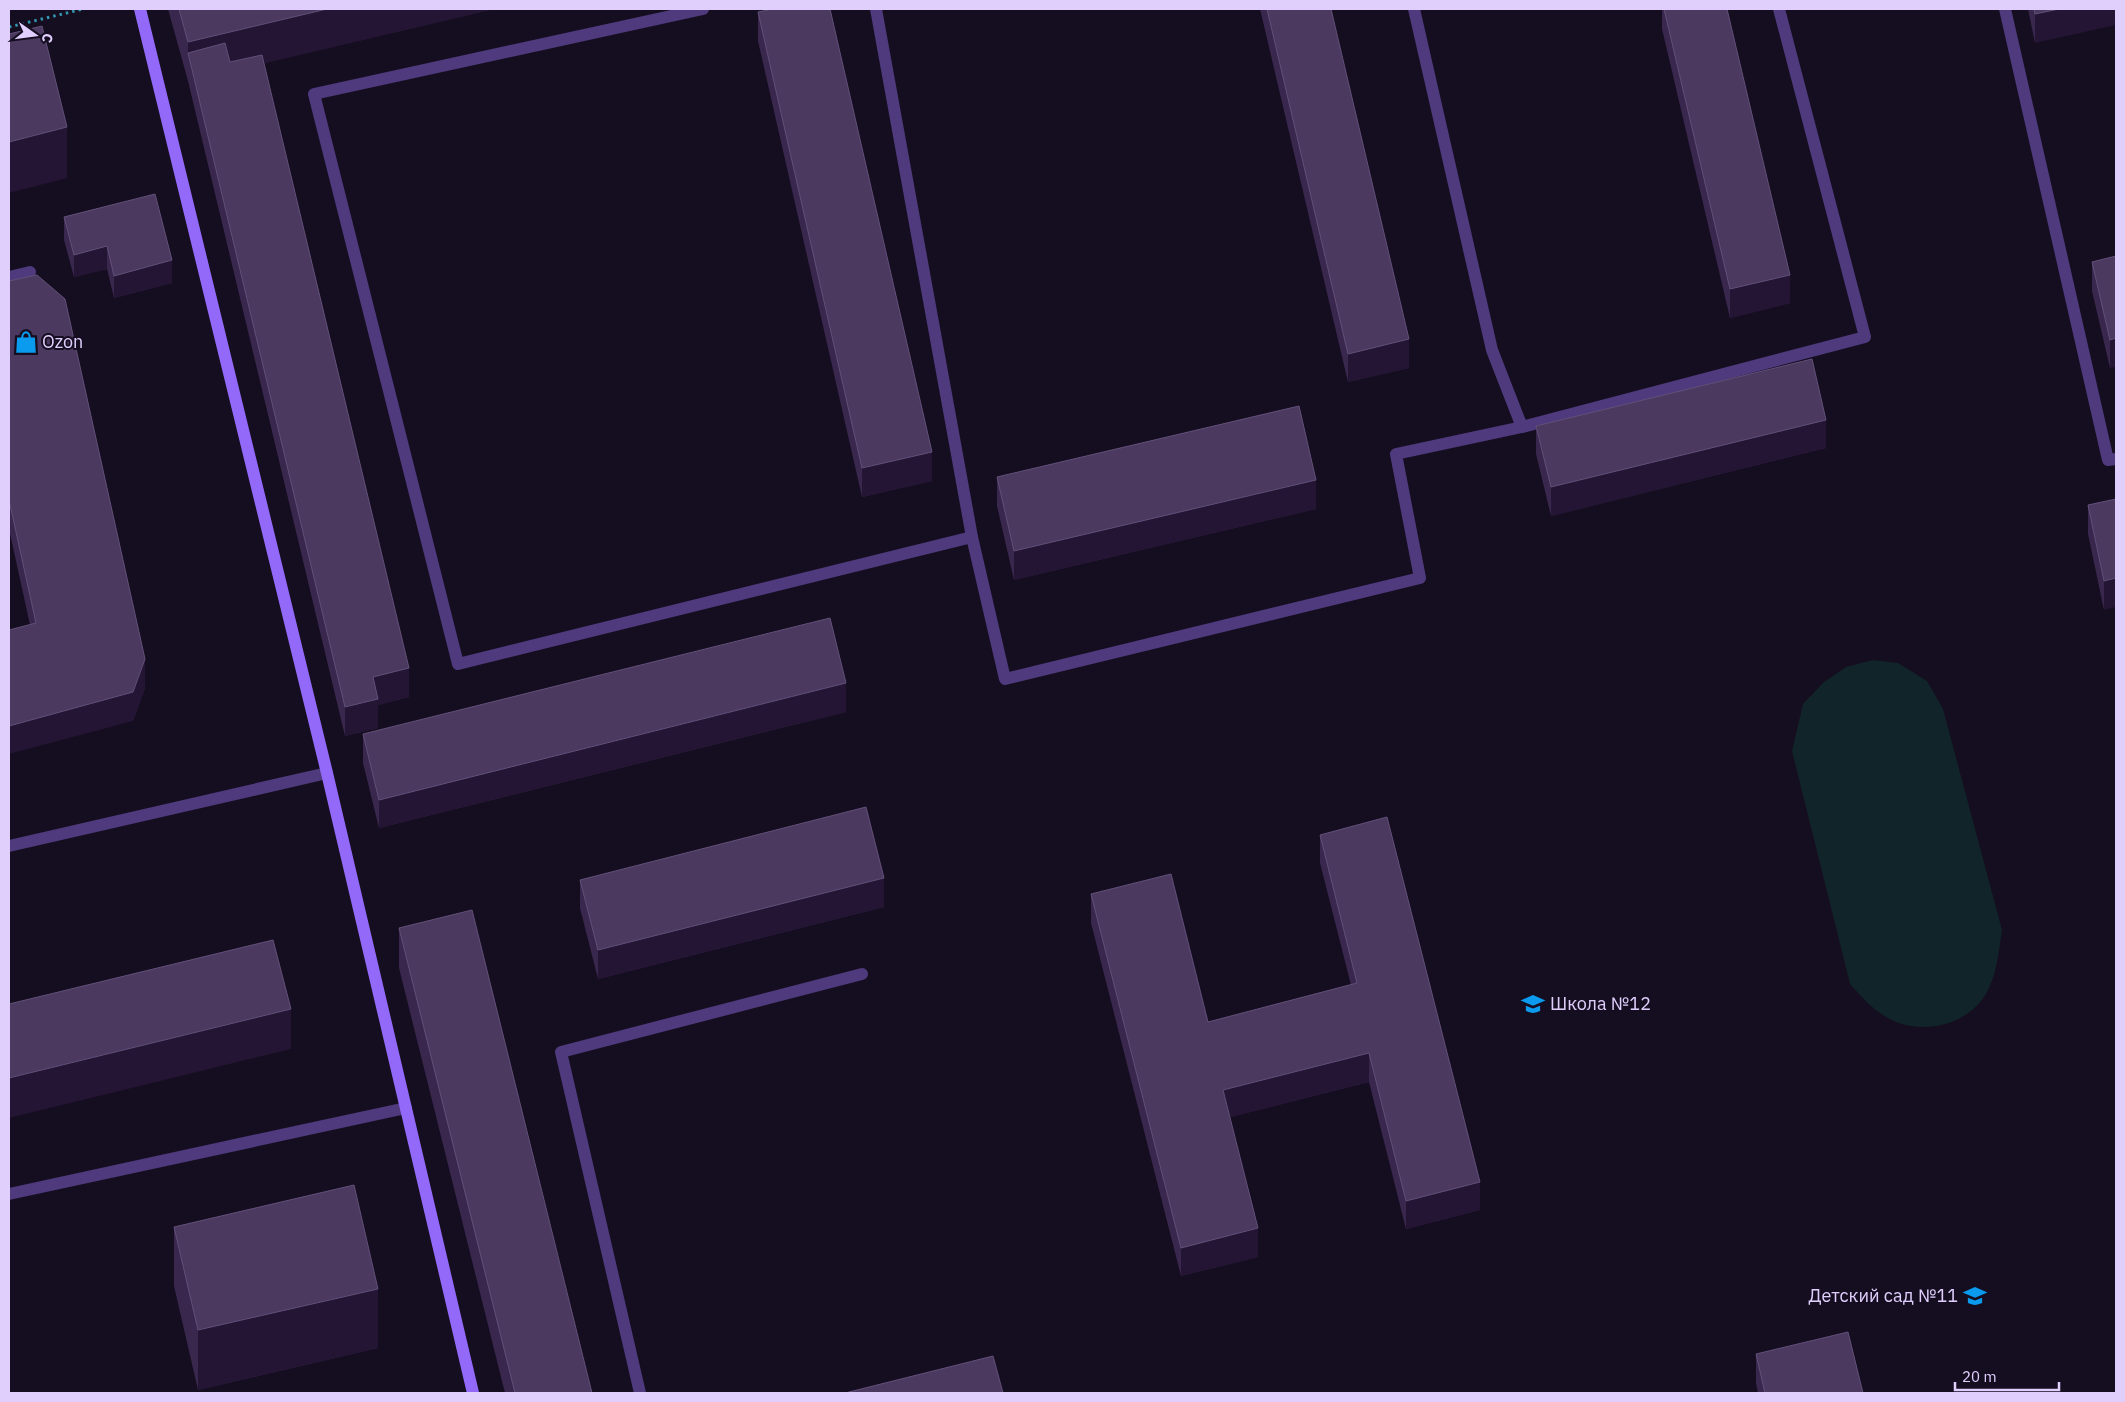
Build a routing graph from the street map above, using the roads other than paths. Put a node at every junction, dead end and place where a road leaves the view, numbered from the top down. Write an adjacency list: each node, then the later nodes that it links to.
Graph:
1 (140, 9): 12 (street)
2 (703, 9): 11 (lane)
3 (876, 9): 11 (lane)
4 (1414, 9): 9 (lane)
5 (2005, 9): 10 (lane)
6 (1779, 10): 9 (lane)
7 (30, 272): 8 (lane)
8 (9, 277)
9 (1522, 426): 11 (lane)
10 (2116, 458)
11 (972, 537)
12 (327, 773): 13 (lane); 15 (street)
13 (9, 846)
14 (862, 974): 18 (lane)
15 (406, 1108): 16 (lane); 17 (street)
16 (9, 1194)
17 (473, 1393)
18 (640, 1393)

